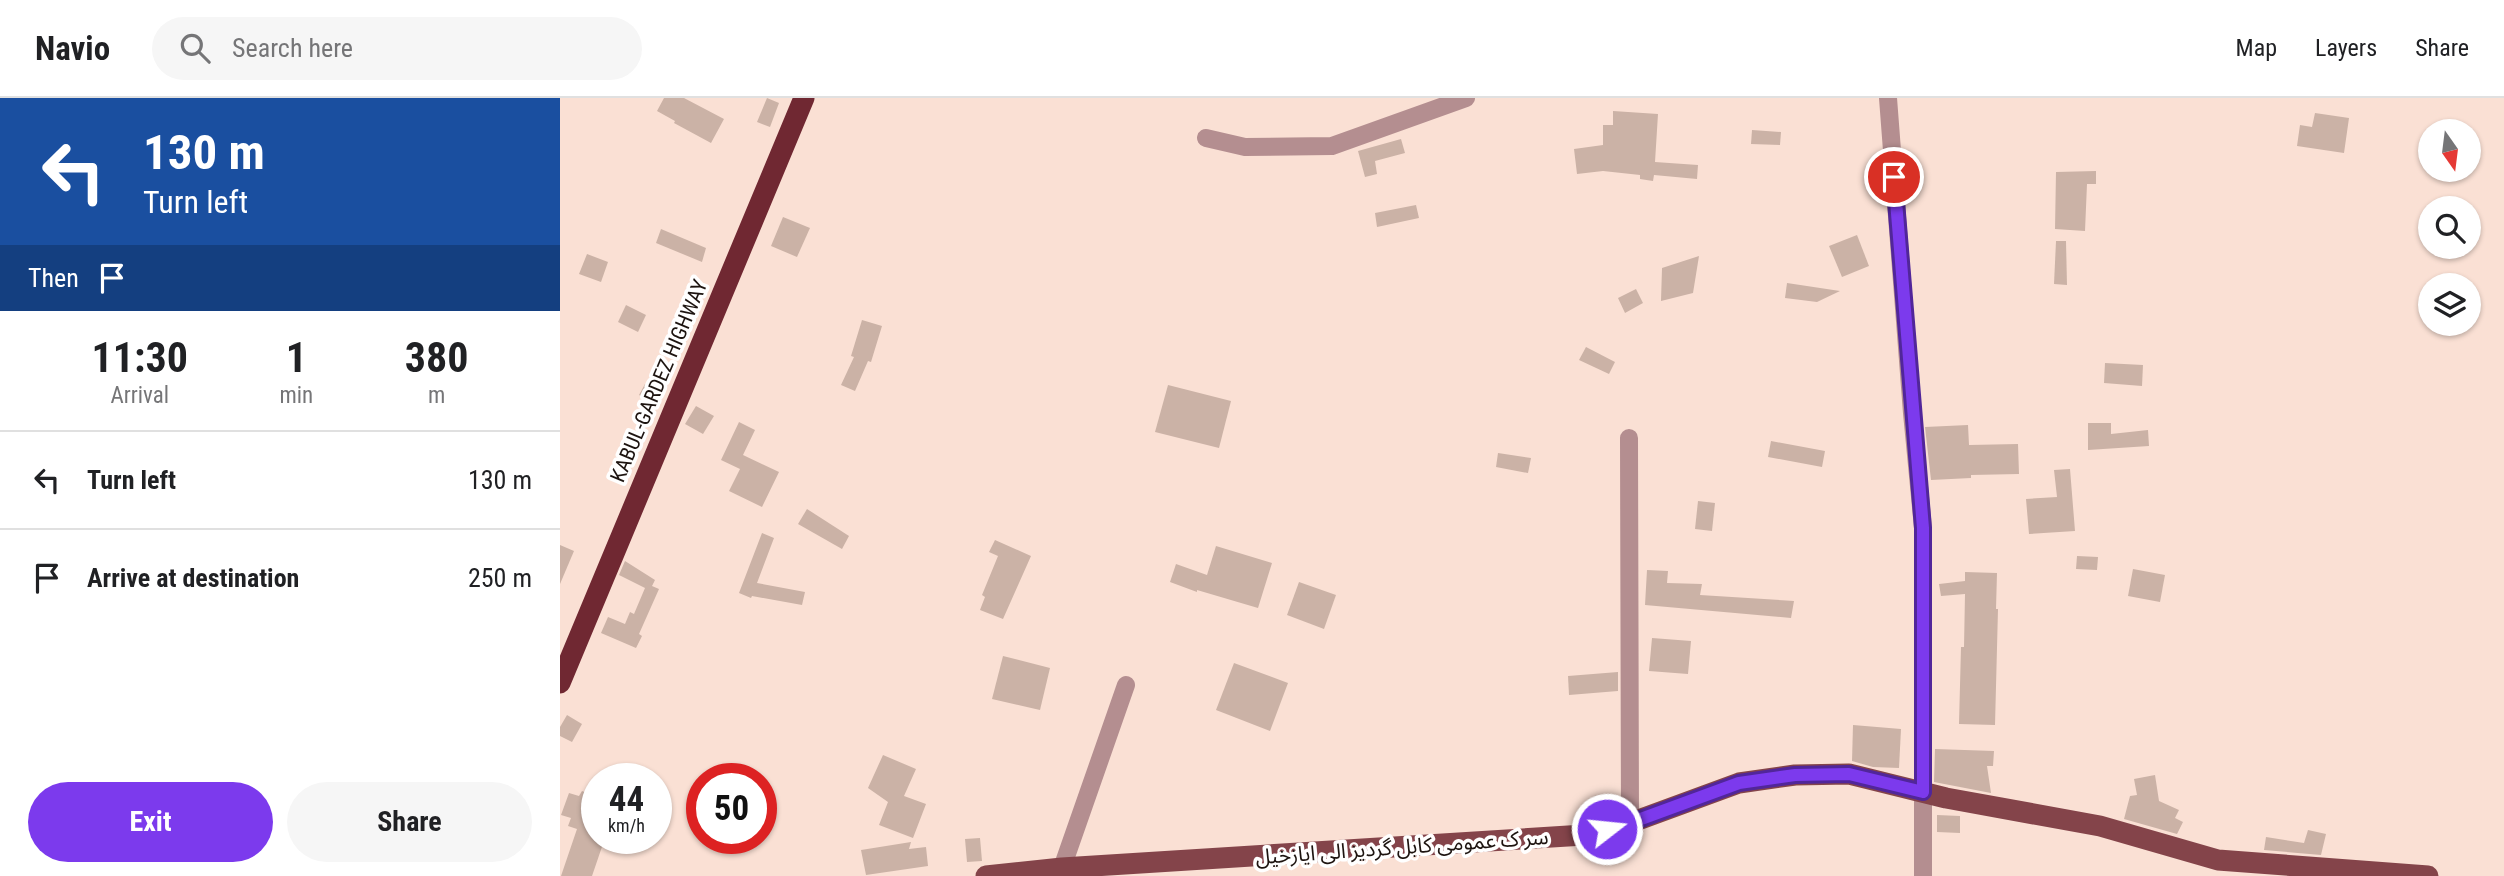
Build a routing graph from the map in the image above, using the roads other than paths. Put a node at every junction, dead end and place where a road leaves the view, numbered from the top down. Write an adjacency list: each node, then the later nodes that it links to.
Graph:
1 (804, 98): 6 (highway, KABUL-GARDEZ HIGHWAY)
2 (1465, 98): 4 (street)
3 (1888, 98): 8 (street)
4 (1206, 138)
5 (1629, 438): 9 (street)
6 (560, 683)
7 (1126, 685): 10 (street)
8 (1923, 792): 9 (main road, سر ک عمومی کابل گردیز الی ایازخیل); 12 (street); 13 (main road, سر ک عمومی کابل گردیز الی ایازخیل)
9 (1630, 823): 10 (main road, سر ک عمومی کابل گردیز الی ایازخیل)
10 (1062, 868): 11 (main road, سر ک عمومی کابل گردیز الی ایازخیل)
11 (986, 876)
12 (1923, 876)
13 (2428, 876)

